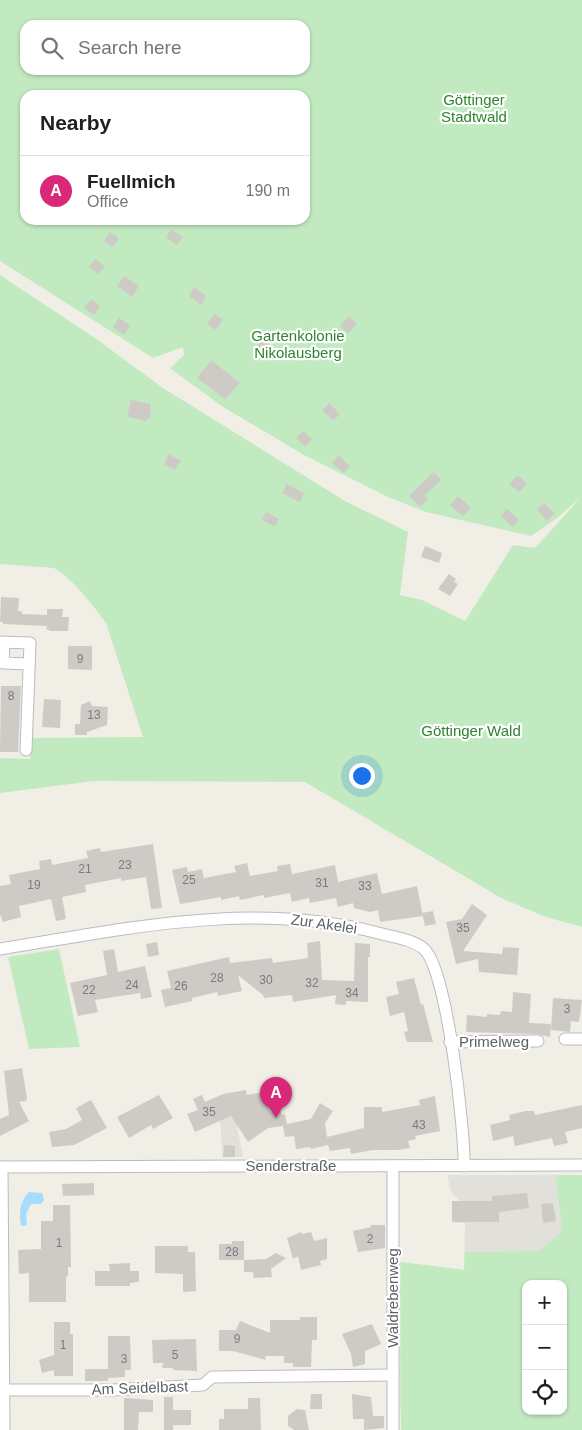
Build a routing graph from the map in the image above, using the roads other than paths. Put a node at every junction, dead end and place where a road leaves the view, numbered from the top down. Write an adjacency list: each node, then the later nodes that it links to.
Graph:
1 (2, 642): 2 (street); 2 (street)
2 (29, 664): 3 (street)
3 (26, 750)
4 (0, 949): 8 (street, Zur Akelei)
5 (582, 1039): 6 (street)
6 (565, 1040)
7 (538, 1041): 8 (street, Primelweg)
8 (450, 1042): 10 (street, Zur Akelei)
9 (393, 1166): 10 (street, Senderstraße); 12 (street, Senderstraße); 13 (street, Waldrebenweg)
10 (464, 1166): 11 (street, Senderstraße)
11 (582, 1166)
12 (1, 1167): 14 (street)
13 (393, 1375): 14 (street, Am Seidelbast); 16 (street, Waldrebenweg)
14 (4, 1390): 15 (street)
15 (4, 1430)
16 (393, 1430)

